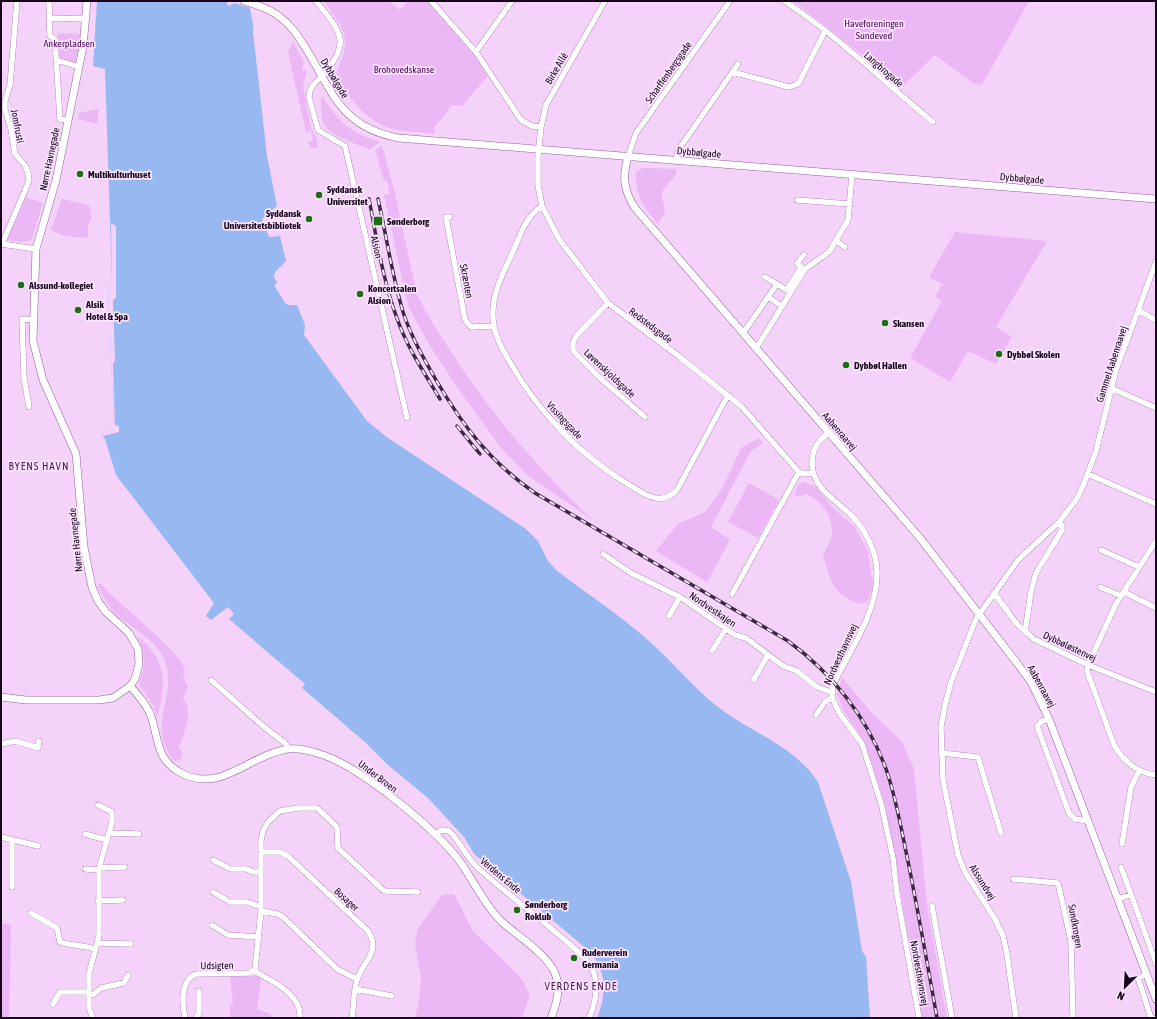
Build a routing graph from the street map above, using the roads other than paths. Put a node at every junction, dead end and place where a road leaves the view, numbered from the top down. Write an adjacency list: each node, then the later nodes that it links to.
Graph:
1 (17, 1): 33 (street, Jomfrusti)
2 (49, 1): 11 (street)
3 (87, 1): 12 (street, Nørre Havnegade)
4 (244, 1): 19 (street, Dybbølgade)
5 (316, 1): 19 (street)
6 (431, 1): 14 (street)
7 (512, 1): 14 (street)
8 (605, 1): 22 (street, Birke Allé)
9 (730, 1): 24 (street, Scharffenbergsgade)
10 (784, 1): 13 (street, Langbrogade)
11 (49, 18): 12 (street); 15 (street)
12 (86, 19): 17 (street, Nørre Havnegade)
13 (824, 31): 18 (street); 21 (street, Langbrogade)
14 (476, 52): 22 (street)
15 (57, 60): 17 (street); 20 (street)
16 (738, 64): 18 (street)
17 (79, 67): 20 (street, Nørre Havnegade)
18 (732, 72): 25 (street)
19 (322, 76): 23 (street, Dybbølgade); 54 (street, Alsion)
20 (67, 120): 35 (street, Nørre Havnegade)
21 (933, 122)
22 (541, 126): 23 (street, Birke Allé)
23 (538, 150): 24 (street, Dybbølgade); 30 (street, Redstedsgade)
24 (628, 157): 25 (street, Dybbølgade); 47 (street, Aabenraavej)
25 (676, 160): 26 (street, Dybbølgade)
26 (852, 174): 27 (street, Dybbølgade); 29 (street)
27 (1156, 199)
28 (797, 200): 29 (street)
29 (850, 204): 32 (street)
30 (542, 206): 41 (street, Redstedsgade); 46 (street, Vissingsgade)
31 (450, 217): 46 (street, Skrænten)
32 (836, 241): 34 (street); 48 (street)
33 (2, 244): 35 (street)
34 (845, 247)
35 (36, 249): 44 (street, Nørre Havnegade)
36 (804, 255): 39 (street)
37 (1156, 262): 43 (street, Gammel Aabenraavej)
38 (765, 277): 39 (street)
39 (776, 284): 40 (street)
40 (768, 297): 42 (street); 47 (street)
41 (608, 303): 50 (street, Redstedsgade); 53 (street, Løvenskjoldsgade)
42 (779, 304)
43 (1138, 310): 45 (street); 49 (street, Gammel Aabenraavej)
44 (34, 320): 51 (street); 80 (street, Nørre Havnegade)
45 (1156, 320)
46 (494, 326): 50 (street, Vissingsgade)
47 (742, 332): 48 (street, Aabenraavej)
48 (755, 347): 55 (street, Aabenraavej)
49 (1111, 388): 52 (street); 58 (street, Gammel Aabenraavej)
50 (728, 395): 56 (street, Redstedsgade)
51 (29, 407)
52 (1156, 408)
53 (645, 416)
54 (407, 418)
55 (828, 432): 57 (street); 71 (street, Aabenraavej)
56 (799, 472): 57 (street); 67 (street)
57 (813, 473): 82 (street, Nordvesthavnsvej)
58 (1088, 474): 59 (street); 60 (street, Gammel Aabenraavej)
59 (1156, 504)
60 (1059, 522): 66 (street, Gammel Aabenraavej); 74 (street, Gammel Aabenraavej)
61 (1156, 541): 64 (street)
62 (1101, 550): 64 (street)
63 (603, 554): 69 (street, Nordvestkajen)
64 (1140, 567): 68 (street)
65 (1100, 587): 68 (street)
66 (994, 593): 71 (street, Gammel Aabenraavej); 74 (street, Dybbøløstenvej)
67 (732, 594)
68 (1123, 594): 70 (street); 77 (street)
69 (680, 598): 72 (street); 73 (street, Nordvestkajen)
70 (1156, 608)
71 (980, 613): 85 (street, Aabenraavej); 89 (street, Alssundvej)
72 (669, 616)
73 (726, 629): 75 (street); 76 (street, Nordvestkajen)
74 (1025, 632): 77 (street, Dybbøløstenvej)
75 (712, 651)
76 (768, 655): 78 (street); 82 (street, Nordvestkajen)
77 (1088, 664): 81 (street, Dybbøløstenvej); 90 (street)
78 (754, 679)
79 (211, 680): 88 (street)
80 (130, 686): 83 (street); 88 (street, Under Broen)
81 (1156, 692)
82 (832, 695): 84 (street); 144 (street, Nordvesthavnsvej)
83 (1, 697)
84 (816, 715)
85 (1049, 719): 93 (street, Aabenraavej); 93 (street, Aabenraavej)
86 (39, 741): 87 (street)
87 (1, 744)
88 (289, 749): 98 (street, Under Broen)
89 (941, 753): 95 (street); 146 (street, Alssundvej)
90 (1139, 771): 91 (street); 102 (street)
91 (1156, 775)
92 (98, 805): 94 (street)
93 (1088, 821): 116 (street, Aabenraavej)
94 (110, 833): 97 (street); 101 (street)
95 (1001, 833)
96 (85, 834): 101 (street)
97 (139, 834)
98 (434, 834): 142 (street, Under Broen); 143 (street, Verdens Ende)
99 (1, 837): 100 (street)
100 (12, 840): 103 (street); 112 (street)
101 (107, 840): 109 (street)
102 (1122, 844)
103 (38, 846)
104 (261, 852): 110 (street); 114 (street); 130 (street, Bosager)
105 (213, 860): 110 (street)
106 (125, 867): 109 (street)
107 (1121, 867): 115 (street)
108 (86, 869): 109 (street)
109 (98, 869): 118 (street)
110 (261, 872): 120 (street)
111 (1013, 879): 147 (street, Sundkrogen)
112 (12, 887)
113 (212, 892): 120 (street)
114 (418, 892)
115 (1130, 895): 116 (street); 126 (street)
116 (1118, 899): 128 (street, Aabenraavej)
117 (123, 900): 118 (street)
118 (98, 901): 125 (street)
119 (932, 906): 145 (street)
120 (261, 909): 123 (street); 130 (street)
121 (32, 913): 125 (street)
122 (212, 925): 123 (street)
123 (259, 937): 127 (street)
124 (131, 944): 125 (street)
125 (96, 946): 133 (street)
126 (1156, 963)
127 (254, 971): 138 (street, Udsigten); 140 (street)
128 (1147, 974): 135 (street, Aabenraavej); 148 (street)
129 (128, 975): 133 (street)
130 (357, 979): 131 (street, Bosager)
131 (355, 989): 134 (street); 141 (street, Bosager)
132 (199, 991): 139 (street)
133 (89, 994): 136 (street); 137 (street)
134 (392, 996)
135 (1156, 999)
136 (53, 1004)
137 (93, 1018)
138 (185, 1018)
139 (196, 1018)
140 (300, 1018)
141 (352, 1018)
142 (551, 1018)
143 (589, 1018)
144 (919, 1018)
145 (952, 1018)
146 (1016, 1018)
147 (1073, 1018)
148 (1151, 1018)

